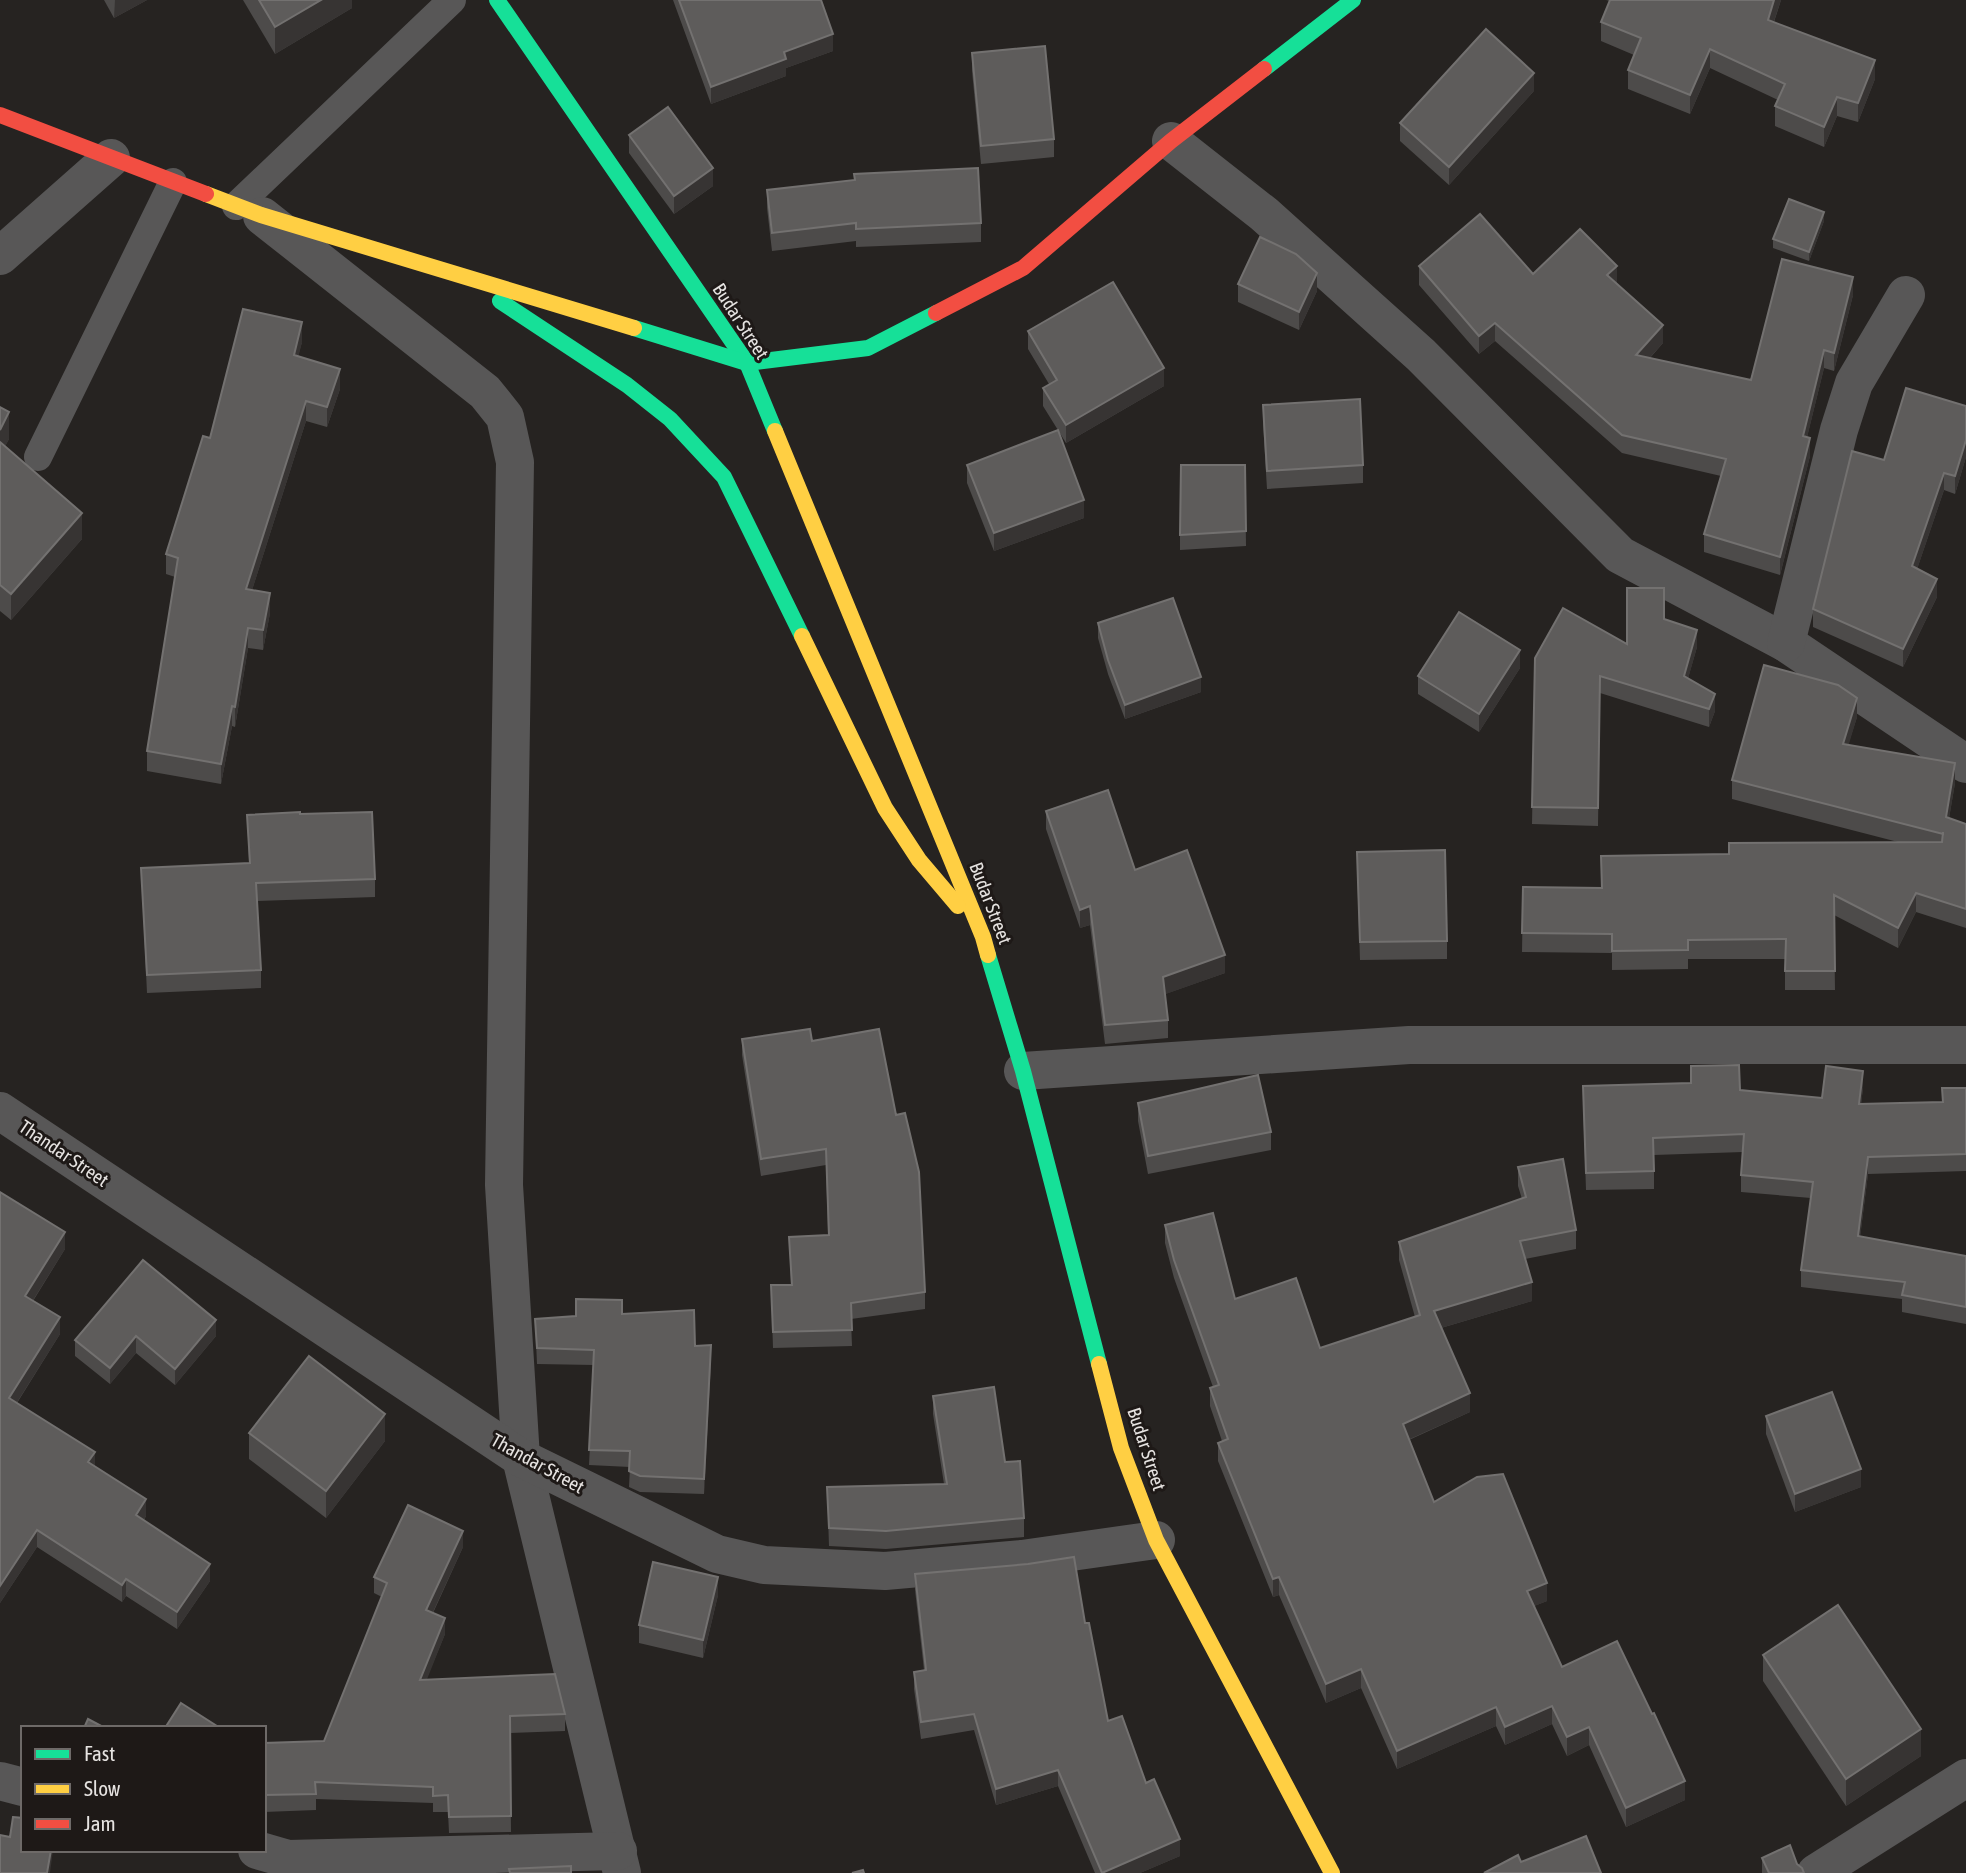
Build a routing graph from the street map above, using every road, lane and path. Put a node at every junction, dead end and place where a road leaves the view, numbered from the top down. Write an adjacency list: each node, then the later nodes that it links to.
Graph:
1 (452, 0): 8 (lane)
2 (497, 0): 12 (main road, Budar Street)
3 (1353, 0): 5 (main road)
4 (0, 115): 6 (main road)
5 (1171, 141): 12 (main road); 14 (street)
6 (111, 158): 7 (main road); 9 (street)
7 (173, 181): 8 (main road); 13 (lane)
8 (249, 211): 10 (main road); 20 (street)
9 (0, 256)
10 (463, 277): 12 (main road); 16 (main road)
11 (1906, 295): 14 (street)
12 (747, 363): 16 (main road, Budar Street)
13 (38, 457)
14 (1786, 643): 15 (street)
15 (1966, 765)
16 (983, 937): 18 (main road, Budar Street)
17 (1966, 1045): 18 (street)
18 (1023, 1071): 21 (main road, Budar Street)
19 (0, 1111): 20 (street, Thandar Street)
20 (521, 1458): 21 (street, Thandar Street); 26 (street)
21 (1156, 1540): 27 (main road, Budar Street)
22 (1966, 1778): 28 (street)
23 (0, 1781): 24 (street)
24 (21, 1786)
25 (265, 1852): 26 (street)
26 (620, 1862)
27 (1332, 1873)
28 (1816, 1873)

